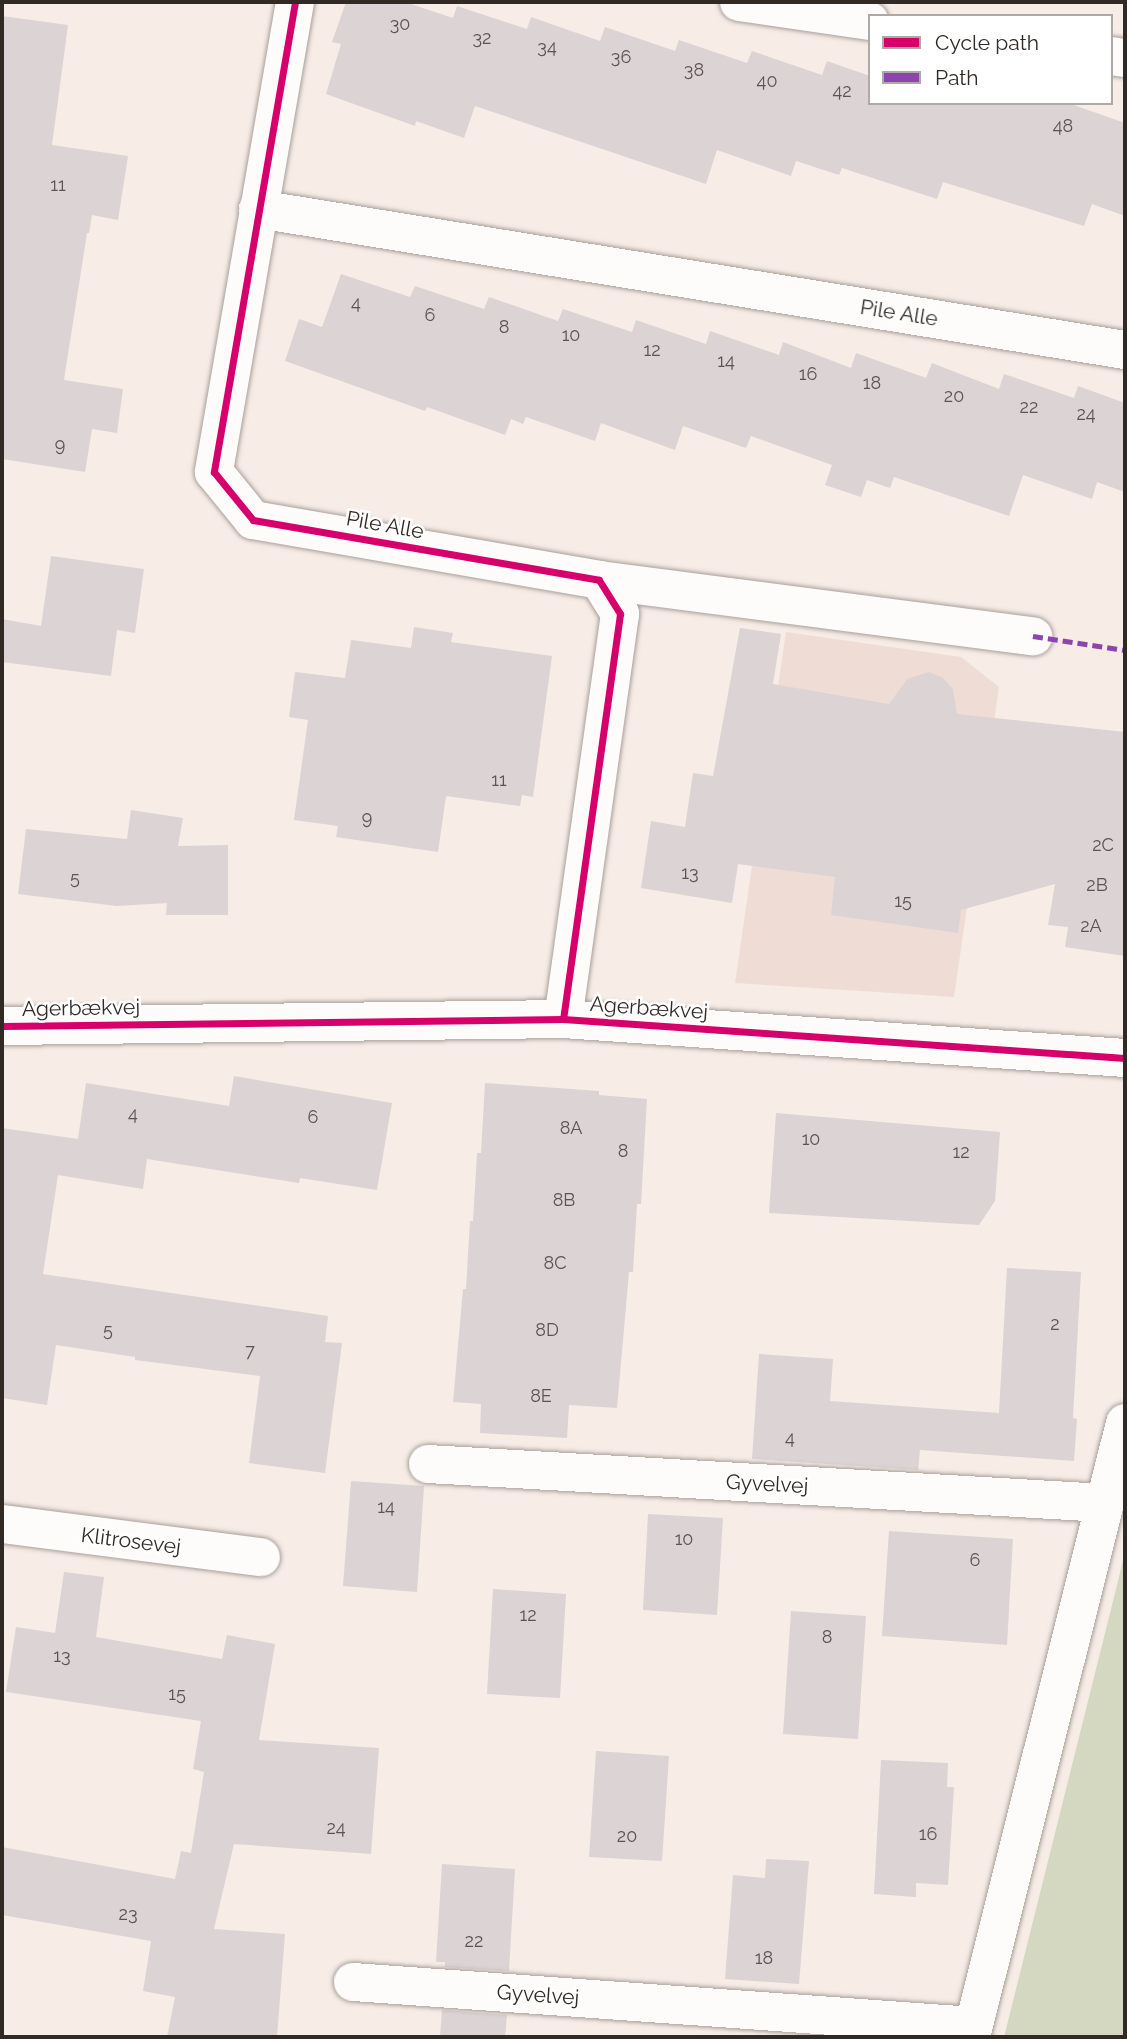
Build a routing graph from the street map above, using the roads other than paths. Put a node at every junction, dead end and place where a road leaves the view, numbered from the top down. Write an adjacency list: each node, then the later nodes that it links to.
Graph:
1 (295, 2): 4 (street, Pile Alle)
2 (739, 2): 3 (street)
3 (868, 21)
4 (258, 209): 5 (street, Pile Alle); 6 (street, Pile Alle)
5 (1125, 350)
6 (599, 580): 7 (street, Pile Alle); 8 (street)
7 (1033, 636)
8 (563, 1019): 9 (street, Agerbækvej); 10 (street, Agerbækvej)
9 (2, 1026)
10 (1125, 1059)
11 (1125, 1423): 13 (street, Gyvelvej)
12 (428, 1464): 13 (street, Gyvelvej)
13 (1105, 1503): 17 (street, Gyvelvej)
14 (2, 1524): 15 (street, Klitrosevej)
15 (261, 1557)
16 (353, 1982): 17 (street, Gyvelvej)
17 (972, 2032)

